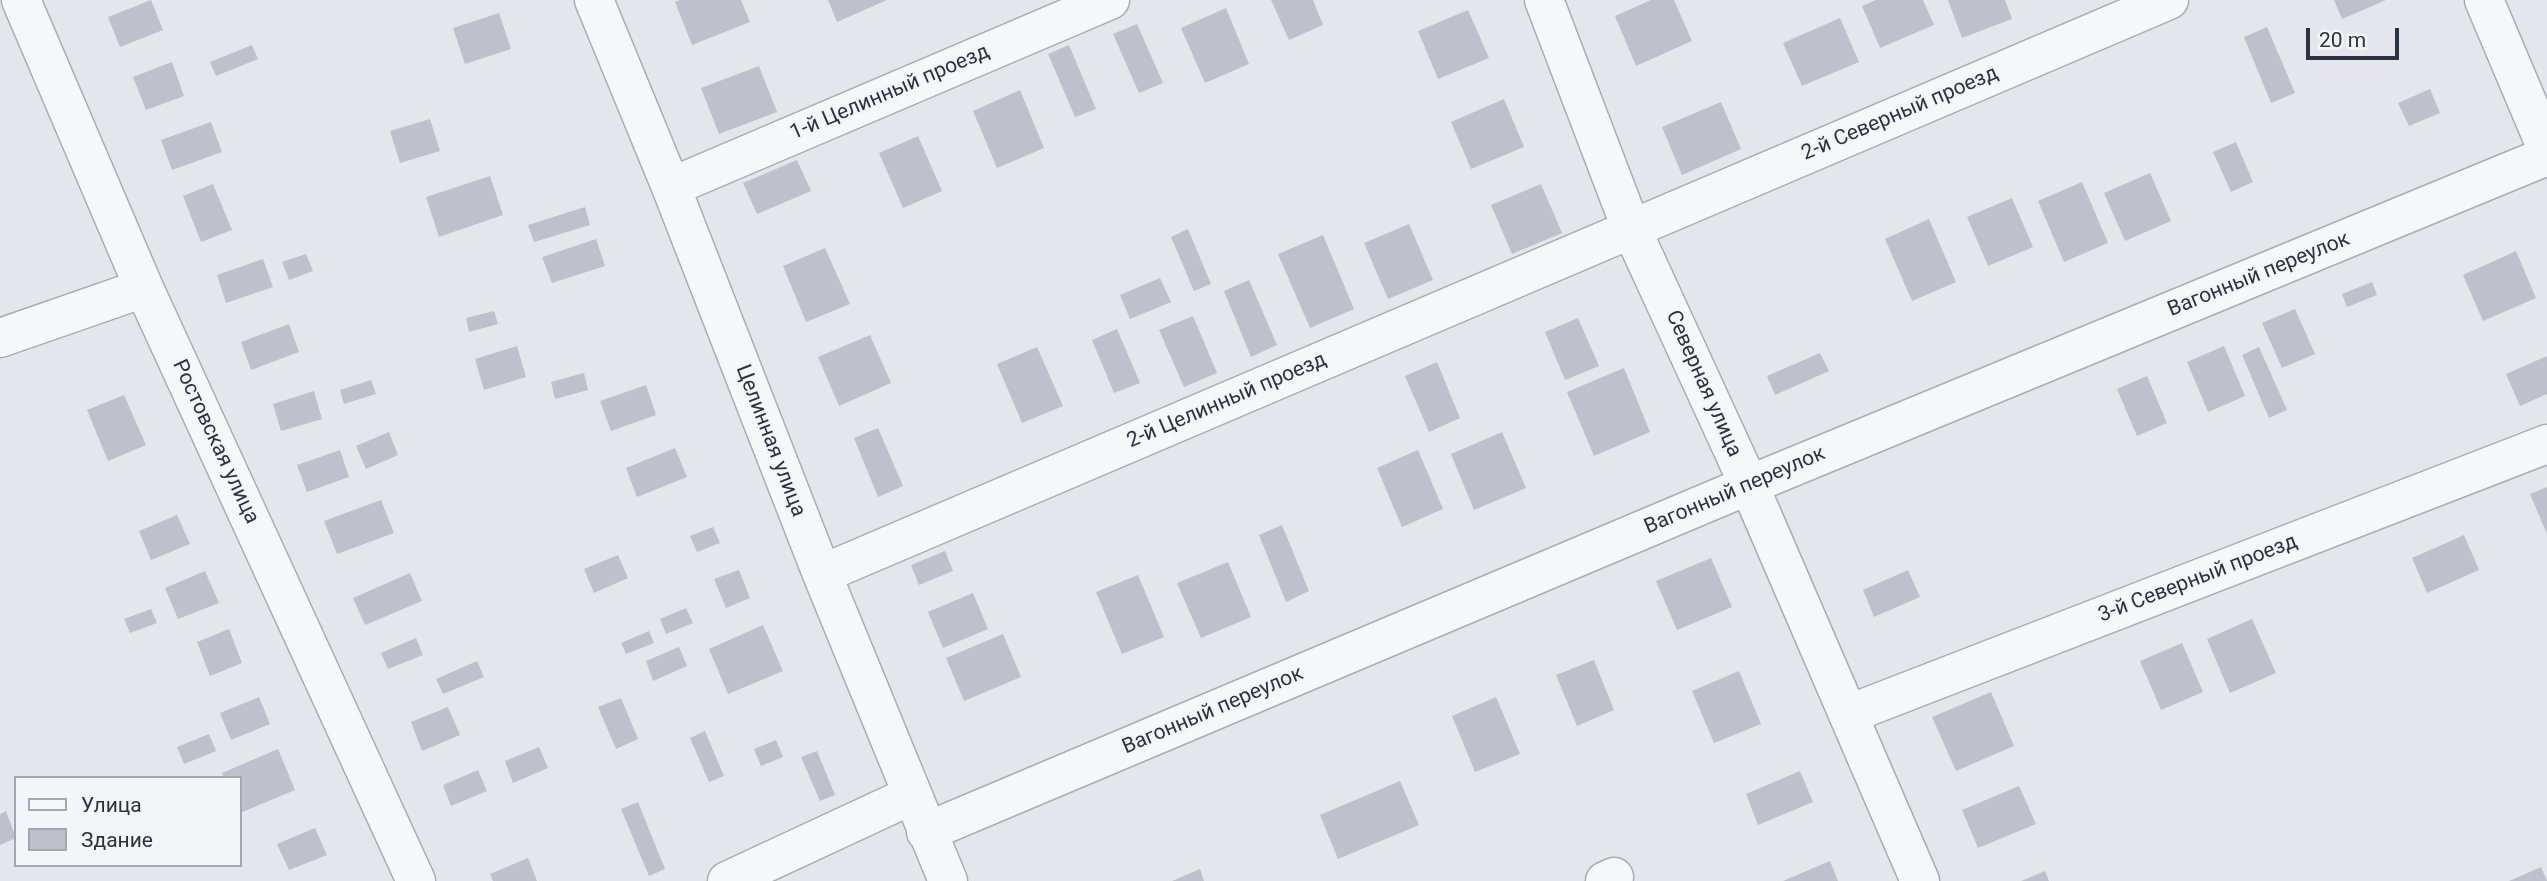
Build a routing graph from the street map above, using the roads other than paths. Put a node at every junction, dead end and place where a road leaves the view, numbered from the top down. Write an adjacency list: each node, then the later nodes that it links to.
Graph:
1 (21, 0): 11 (street, Ростовская улица)
2 (594, 0): 9 (street, Целинная улица)
3 (1110, 0): 9 (street, 1-й Целинный проезд)
4 (1544, 0): 10 (street, Северная улица)
5 (2169, 0): 10 (street, 2-й Северный проезд)
6 (2484, 0): 7 (street)
7 (2547, 149)
8 (2547, 156): 14 (street, Вагонный переулок)
9 (671, 187): 15 (street, Целинная улица)
10 (1632, 228): 14 (street, Северная улица); 15 (street, 2-й Целинный проезд)
11 (144, 288): 12 (street); 19 (street, Ростовская улица)
12 (0, 338)
13 (2547, 444): 16 (street, 3-й Северный проезд)
14 (1749, 485): 16 (street, Северная улица); 18 (street, Вагонный переулок)
15 (822, 573): 17 (street, Целинная улица)
16 (1849, 714): 22 (street, Северная улица)
17 (912, 795): 18 (street, Целинная улица); 20 (street)
18 (926, 832): 21 (street, Целинная улица)
19 (416, 881)
20 (727, 881)
21 (947, 881)
22 (1920, 881)

